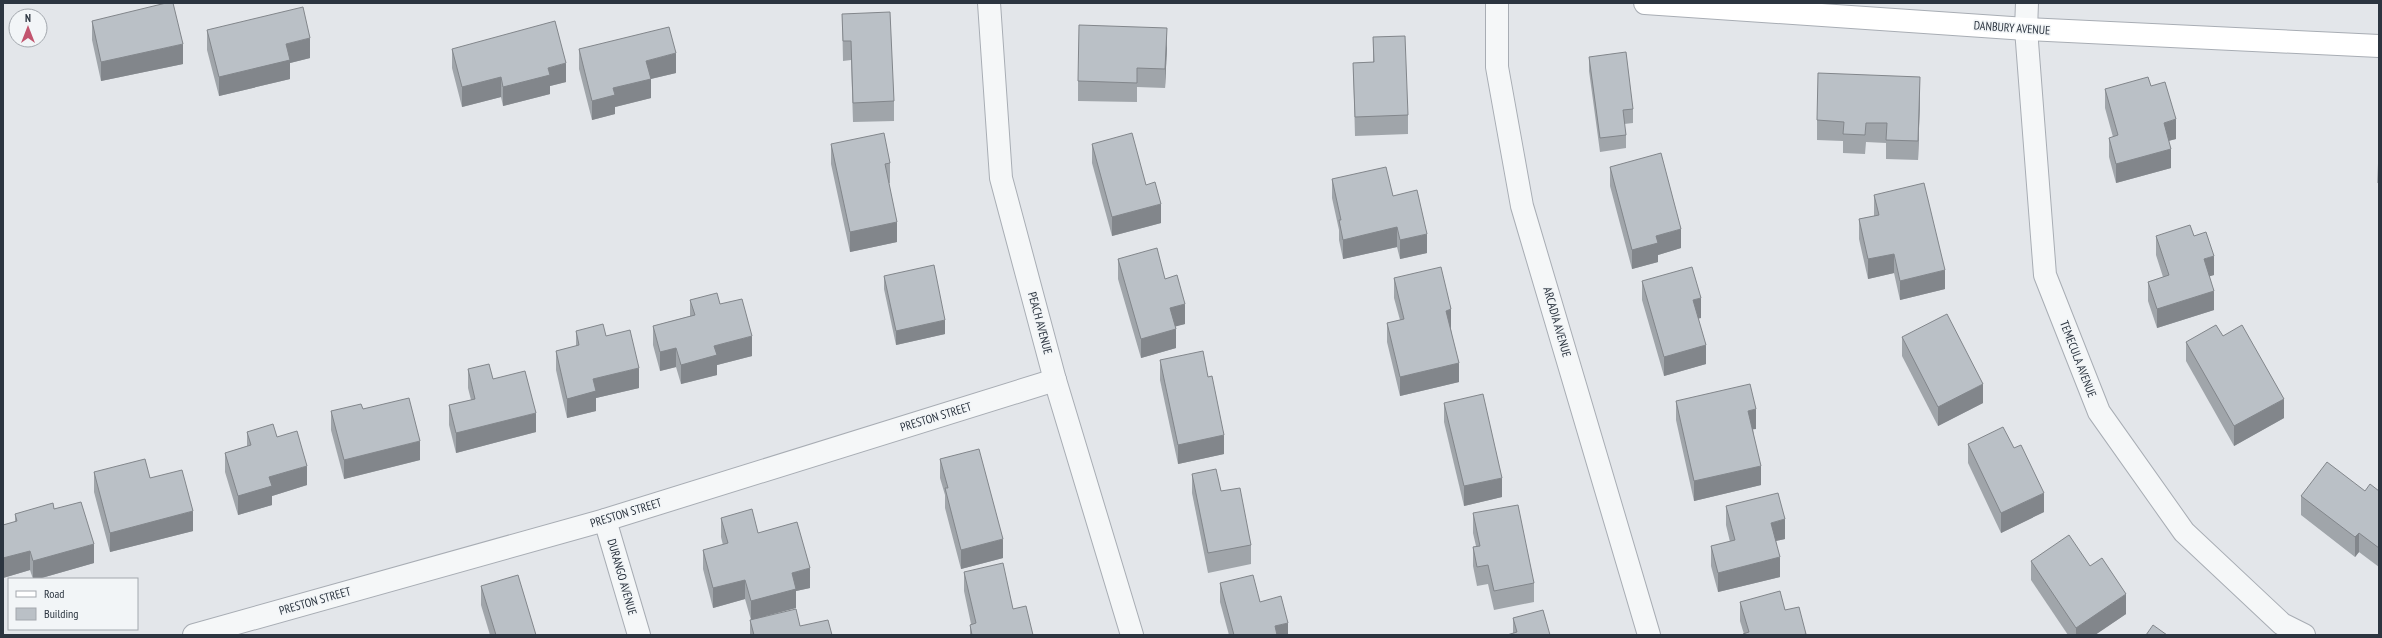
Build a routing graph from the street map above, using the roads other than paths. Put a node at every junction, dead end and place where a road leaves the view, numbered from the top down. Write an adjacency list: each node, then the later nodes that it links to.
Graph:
1 (989, 3): 7 (street, PEACH AVENUE)
2 (1497, 3): 12 (street, ARCADIA AVENUE)
3 (1645, 3): 5 (street, DANBURY AVENUE)
4 (2027, 3): 5 (street, TEMECULA AVENUE)
5 (2026, 29): 6 (street, DANBURY AVENUE); 13 (street, TEMECULA AVENUE)
6 (2379, 46)
7 (1055, 380): 8 (street, PRESTON STREET); 11 (street, PEACH AVENUE)
8 (605, 520): 9 (street, PRESTON STREET); 10 (street, DURANGO AVENUE)
9 (194, 635)
10 (639, 635)
11 (1132, 635)
12 (1649, 635)
13 (2304, 635)

